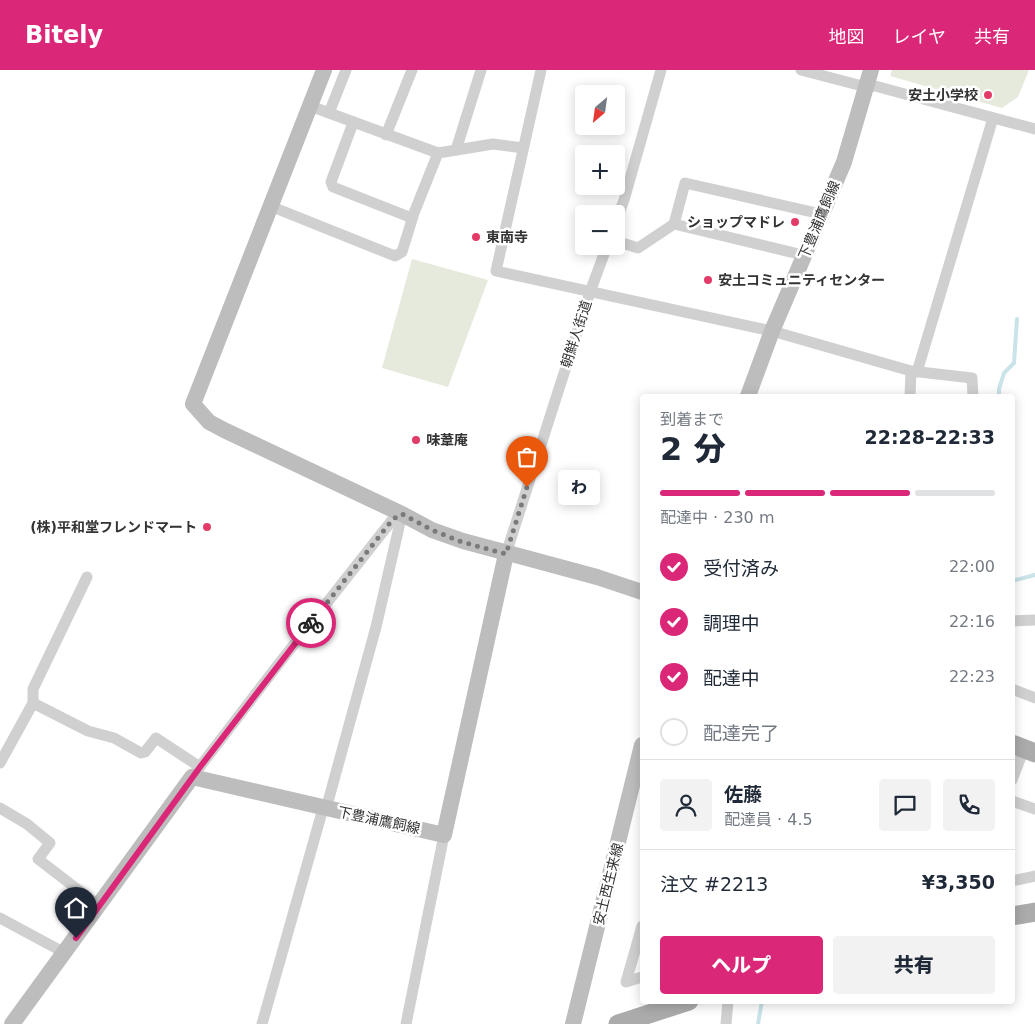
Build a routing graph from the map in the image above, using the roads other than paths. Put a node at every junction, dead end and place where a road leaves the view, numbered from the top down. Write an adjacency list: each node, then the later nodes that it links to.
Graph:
1 (324, 70): 10 (main road)
2 (346, 70): 11 (street)
3 (412, 70): 15 (street)
4 (481, 70): 17 (street)
5 (540, 70): 16 (street)
6 (662, 70): 19 (street)
7 (801, 70): 9 (street)
8 (871, 70): 9 (main road, 下豊浦鷹飼線)
9 (866, 87): 12 (street); 21 (main road, 下豊浦鷹飼線)
10 (310, 106): 11 (street); 20 (main road)
11 (329, 113): 13 (street)
12 (993, 118): 14 (street); 29 (street)
13 (352, 123): 15 (street); 22 (street)
14 (1035, 129)
15 (386, 135): 18 (street)
16 (523, 148): 17 (street); 27 (street)
17 (456, 150): 18 (street)
18 (438, 153): 22 (street)
19 (622, 205)
20 (270, 206): 22 (street); 33 (main road)
21 (821, 214): 23 (street); 26 (main road, 下豊浦鷹飼線)
22 (412, 218)
23 (674, 224): 24 (street); 26 (street)
24 (625, 244)
25 (604, 255): 27 (street)
26 (804, 255): 28 (main road, 下豊浦鷹飼線)
27 (590, 292): 28 (street, 朝鮮人街道); 34 (street, 朝鮮人街道)
28 (772, 331): 29 (street, 朝鮮人街道); 30 (main road, 下豊浦鷹飼線)
29 (914, 372): 31 (street); 32 (street, 朝鮮人街道)
30 (749, 394)
31 (910, 394)
32 (973, 394)
33 (402, 514): 34 (main road); 45 (street); 49 (street)
34 (506, 554): 36 (main road); 51 (main road)
35 (87, 577): 41 (street)
36 (640, 591)
37 (1035, 620): 38 (street)
38 (1015, 621)
39 (1015, 690): 40 (street)
40 (1035, 698)
41 (32, 703): 44 (street); 45 (street)
42 (1024, 749): 46 (street)
43 (640, 753): 66 (main road, 安土西生来線)
44 (0, 763)
45 (196, 772): 49 (main road, 下豊浦鷹飼線); 54 (main road)
46 (1015, 772)
47 (1015, 802): 50 (street)
48 (0, 808): 54 (street)
49 (326, 809): 51 (main road, 下豊浦鷹飼線); 64 (street)
50 (1035, 809)
51 (444, 835): 65 (street)
52 (1035, 876): 53 (street)
53 (1015, 879)
54 (99, 906): 59 (main road)
55 (1035, 912): 56 (main road)
56 (1015, 915)
57 (0, 918): 59 (street)
58 (640, 933): 60 (street)
59 (65, 953): 63 (main road)
60 (640, 978)
61 (680, 1004): 67 (main road)
62 (728, 1004): 68 (street)
63 (12, 1024)
64 (262, 1024)
65 (406, 1024)
66 (573, 1024)
67 (618, 1024)
68 (726, 1024)

